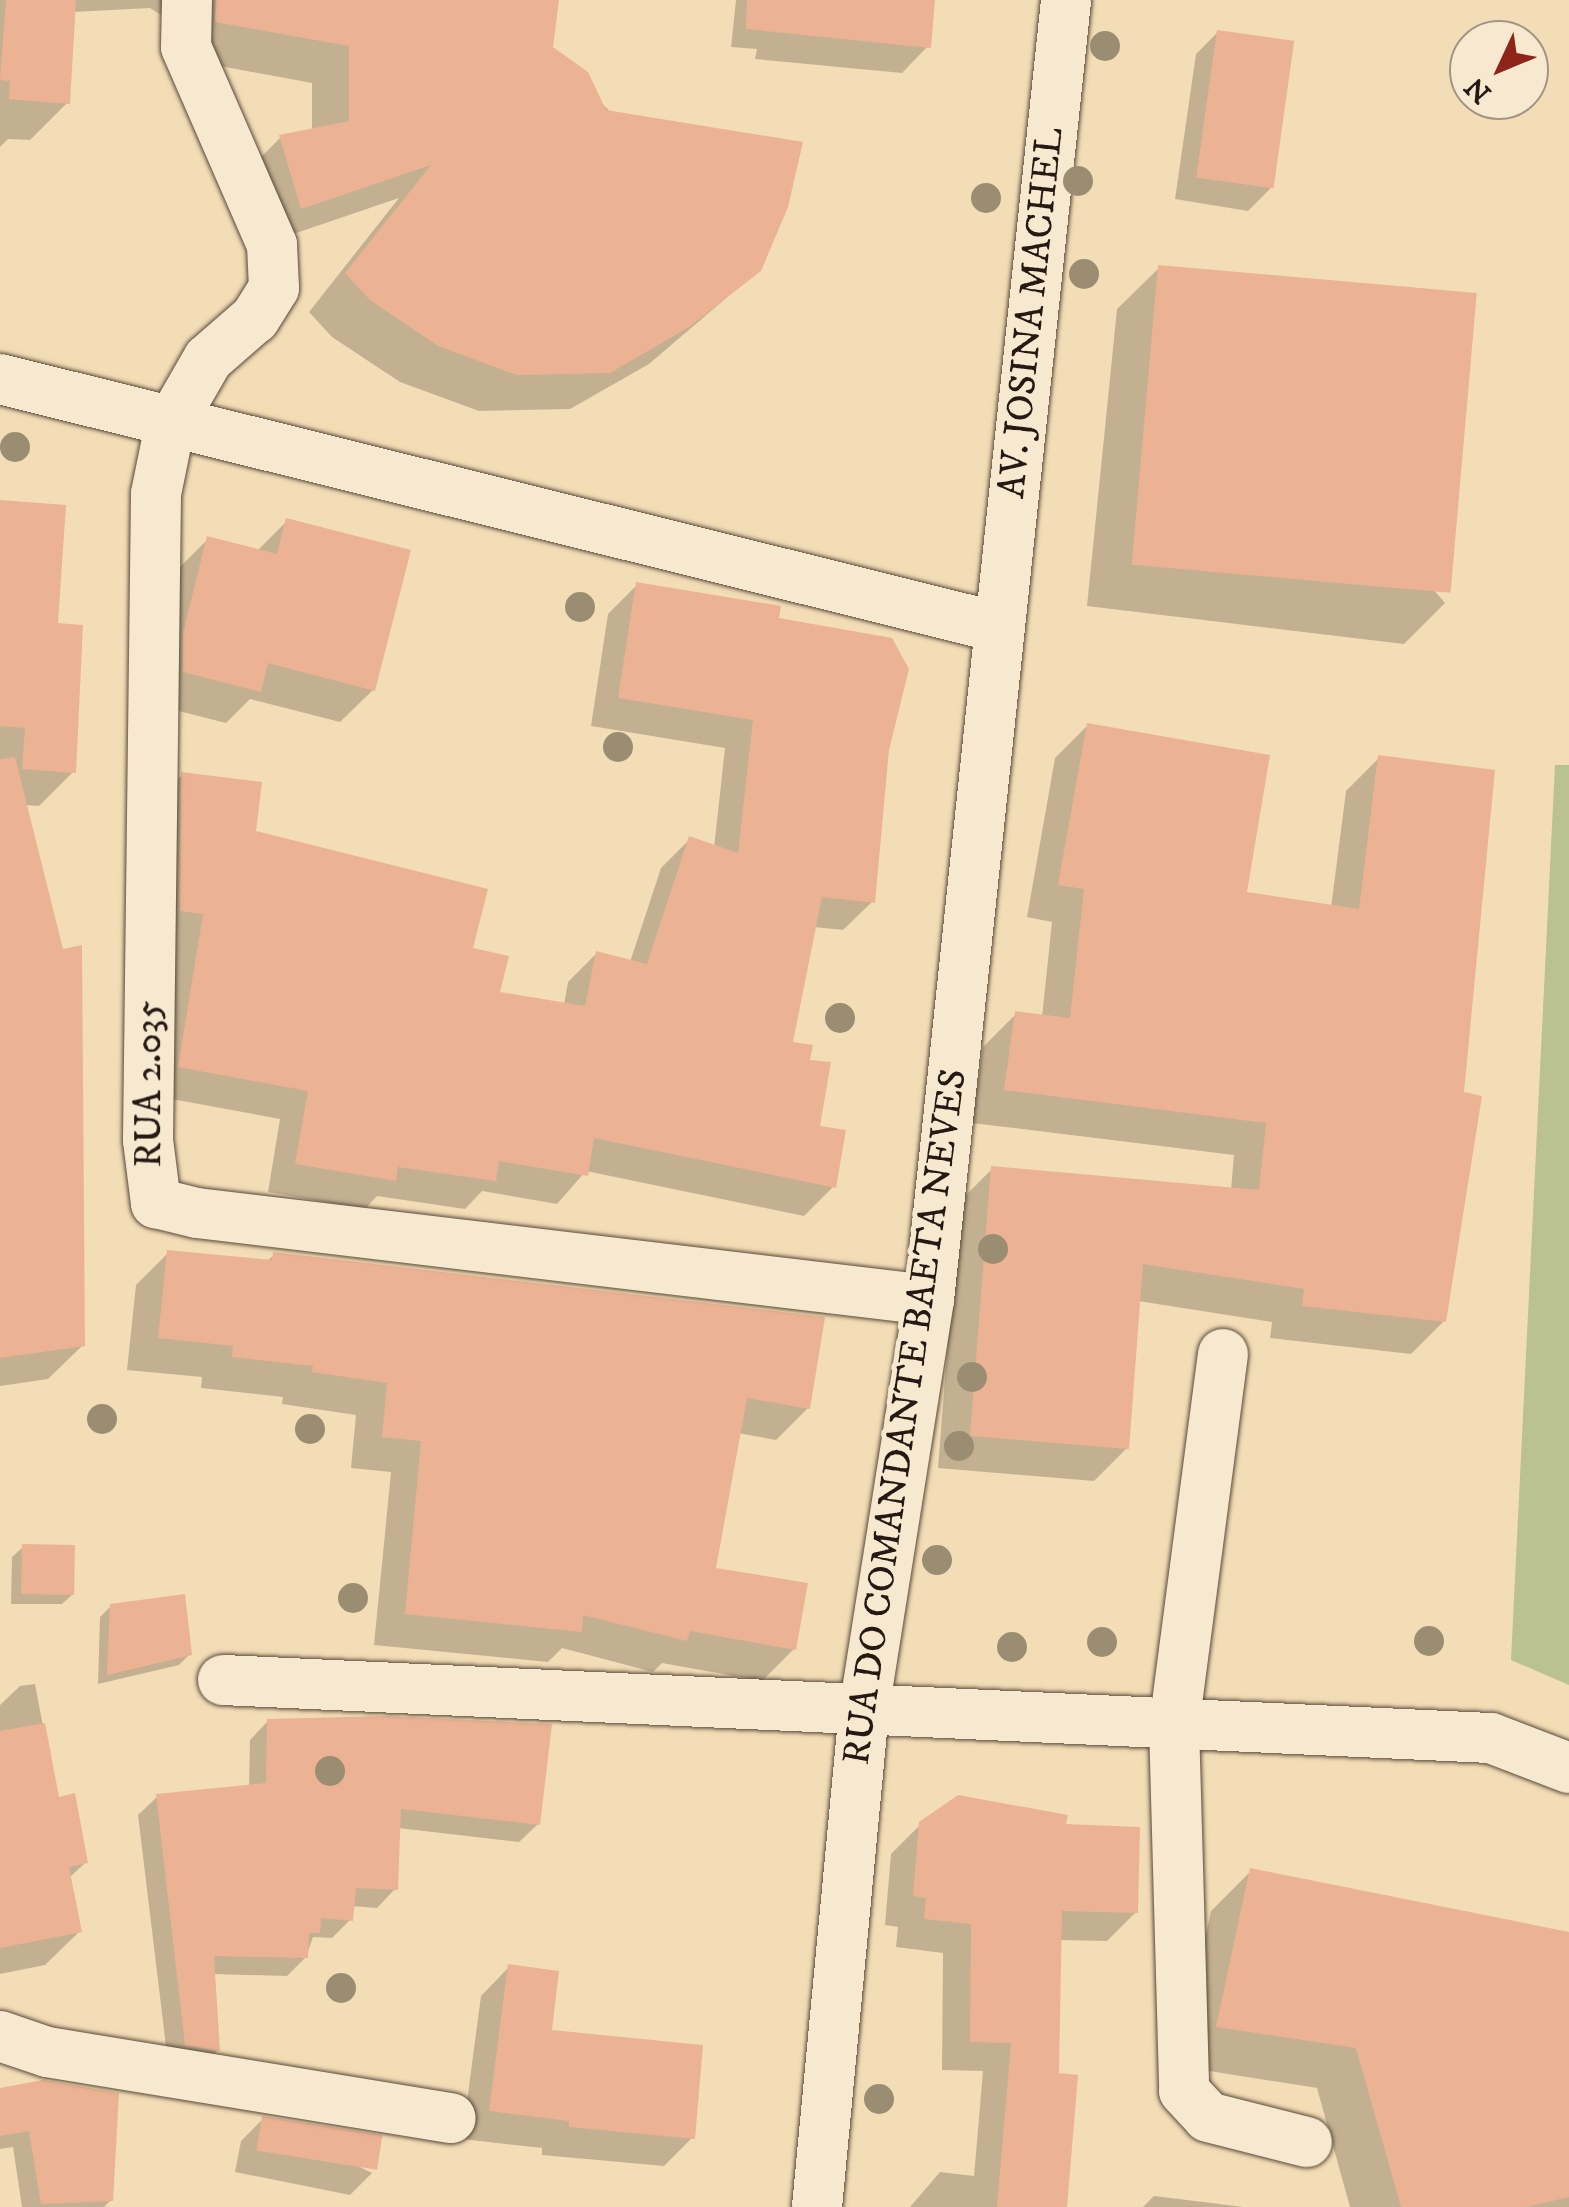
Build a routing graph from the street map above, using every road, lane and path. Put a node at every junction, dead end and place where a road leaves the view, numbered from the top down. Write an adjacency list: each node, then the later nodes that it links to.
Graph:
1 (187, 0): 4 (street)
2 (1066, 0): 5 (street, AV. JOSINA MACHEL)
3 (0, 380): 4 (street)
4 (170, 426): 5 (street); 6 (street, RUA 2.035)
5 (998, 626): 6 (street, RUA DO COMANDANTE BAETA NEVES)
6 (929, 1300): 9 (street, RUA DO COMANDANTE BAETA NEVES)
7 (1223, 1354): 10 (street)
8 (223, 1680): 9 (street)
9 (864, 1710): 10 (street); 15 (street, RUA DO COMANDANTE BAETA NEVES)
10 (1174, 1724): 11 (street); 14 (street)
11 (1569, 1768)
12 (0, 2036): 13 (street)
13 (451, 2118)
14 (1308, 2142)
15 (817, 2207)

